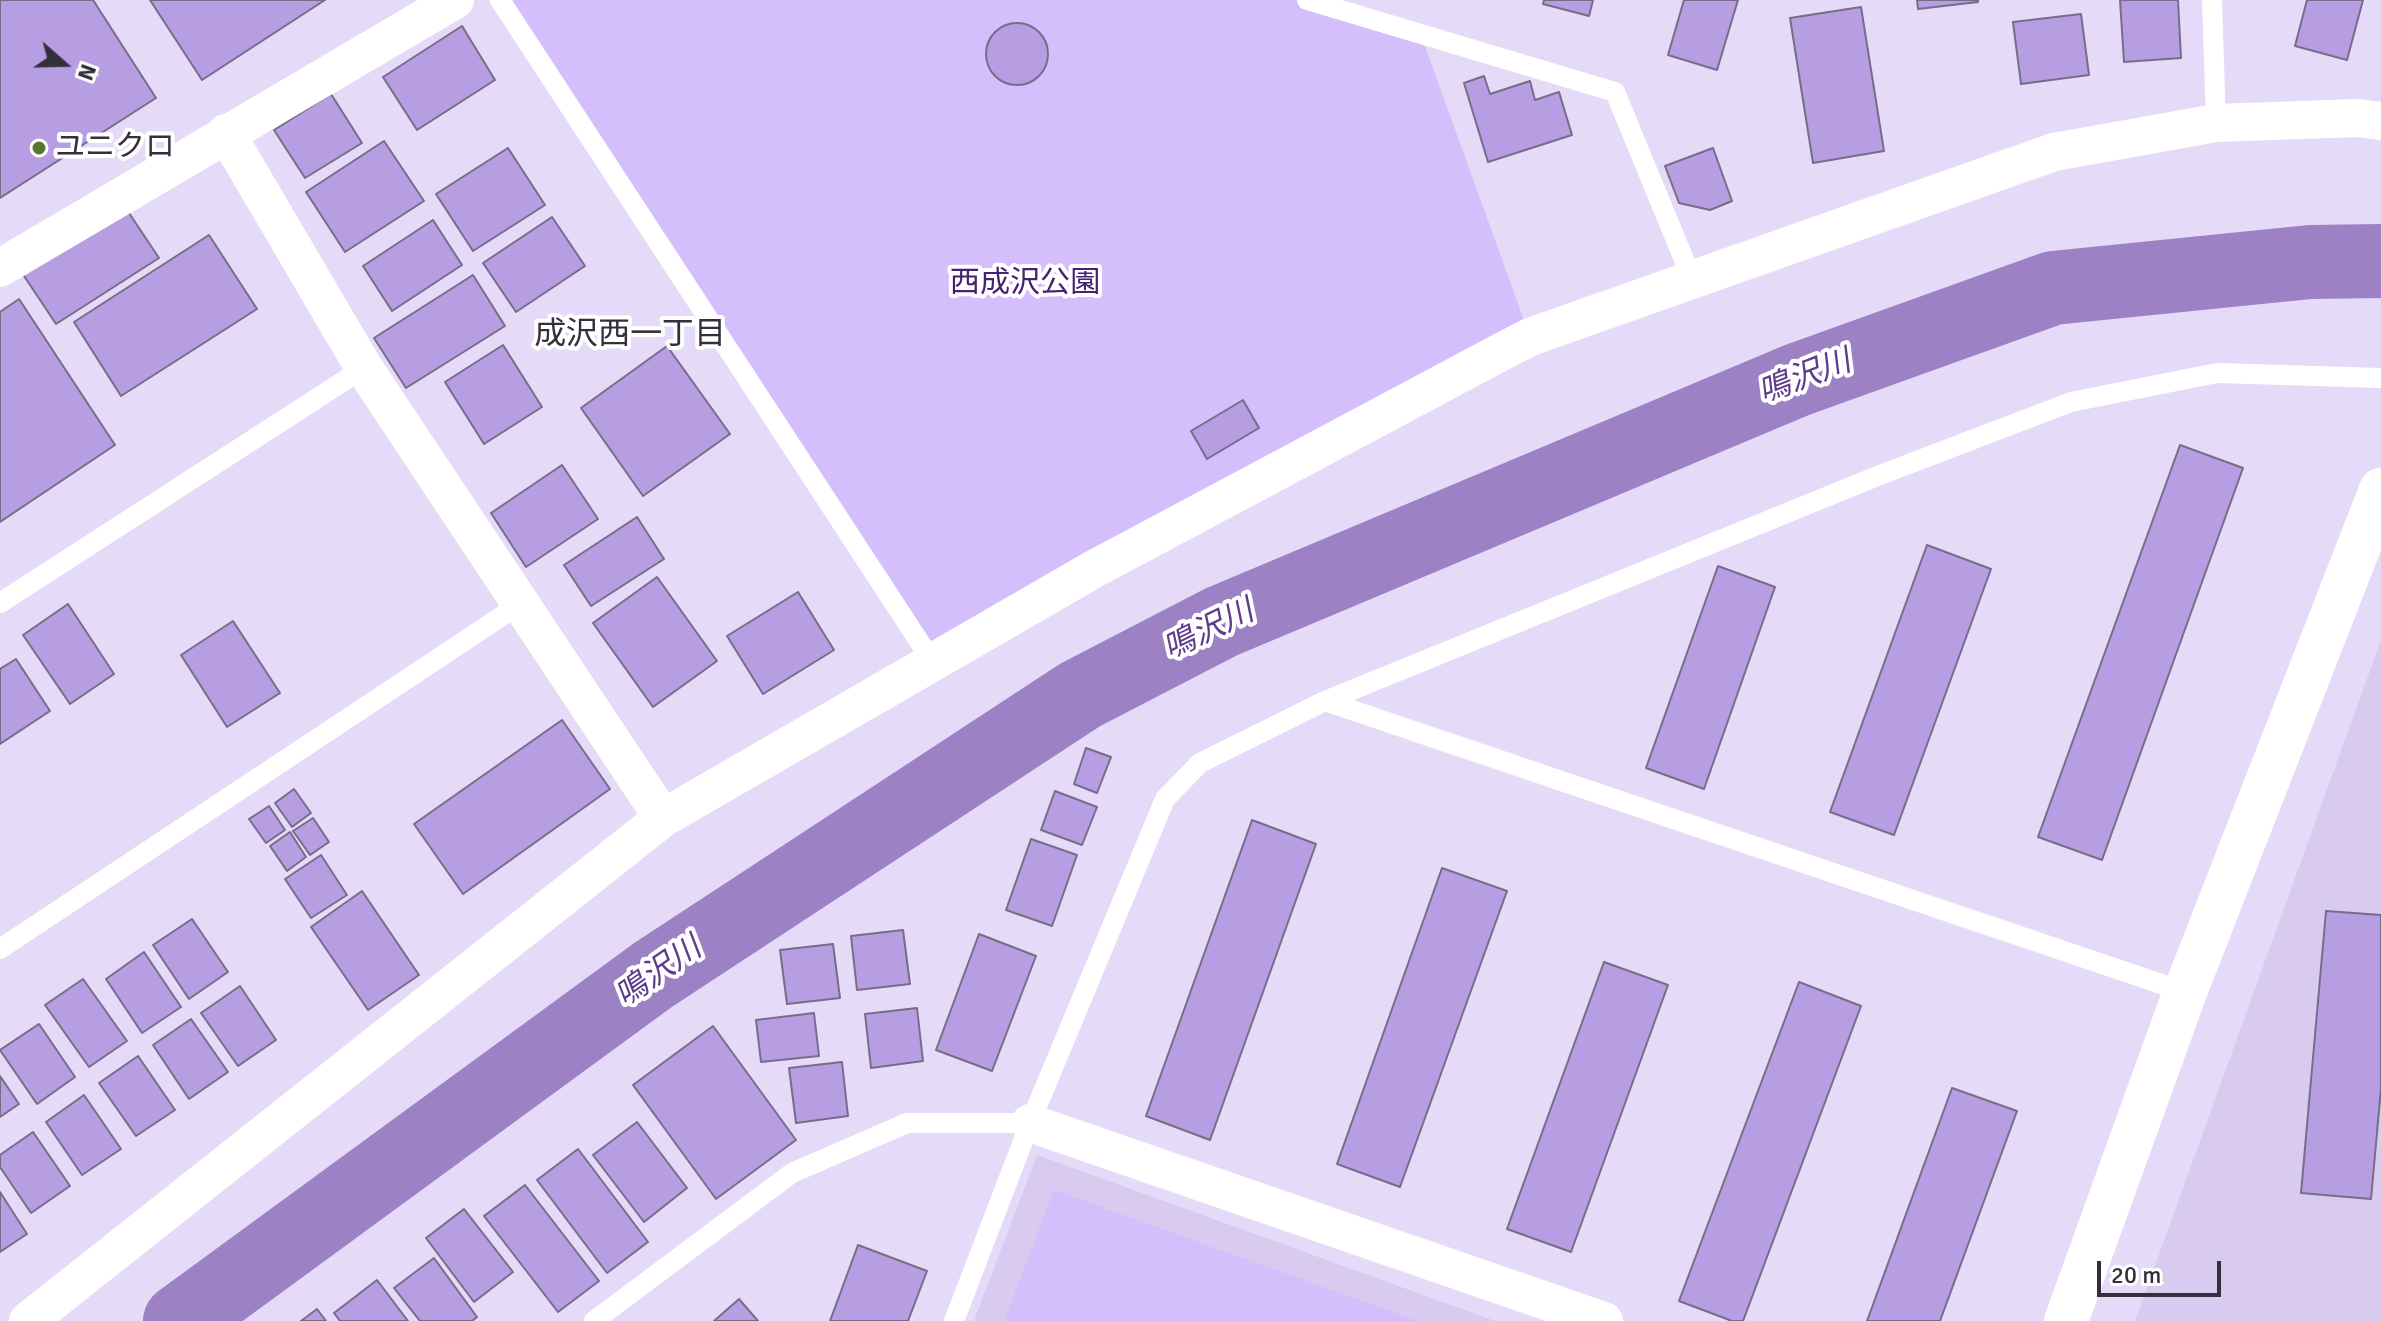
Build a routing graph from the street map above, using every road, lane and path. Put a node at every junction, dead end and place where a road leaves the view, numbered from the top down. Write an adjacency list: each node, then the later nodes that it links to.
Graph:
1 (455, 0): 7 (street)
2 (500, 0): 15 (lane)
3 (1309, 0): 9 (lane)
4 (2212, 0): 6 (lane)
5 (2381, 121): 6 (street)
6 (2216, 123): 9 (street)
7 (226, 133): 8 (street); 10 (street)
8 (0, 268)
9 (1692, 279): 15 (street)
10 (364, 368): 13 (lane); 14 (street)
11 (2381, 378): 16 (lane)
12 (2381, 490): 19 (street)
13 (0, 603)
14 (520, 604): 17 (street); 18 (lane)
15 (932, 661): 17 (street)
16 (1325, 701): 19 (lane); 20 (lane)
17 (663, 818): 21 (street)
18 (0, 949)
19 (2185, 992): 25 (street)
20 (1030, 1123): 22 (lane); 23 (lane); 24 (street)
21 (28, 1321)
22 (594, 1321)
23 (954, 1321)
24 (1604, 1321)
25 (2066, 1321)

